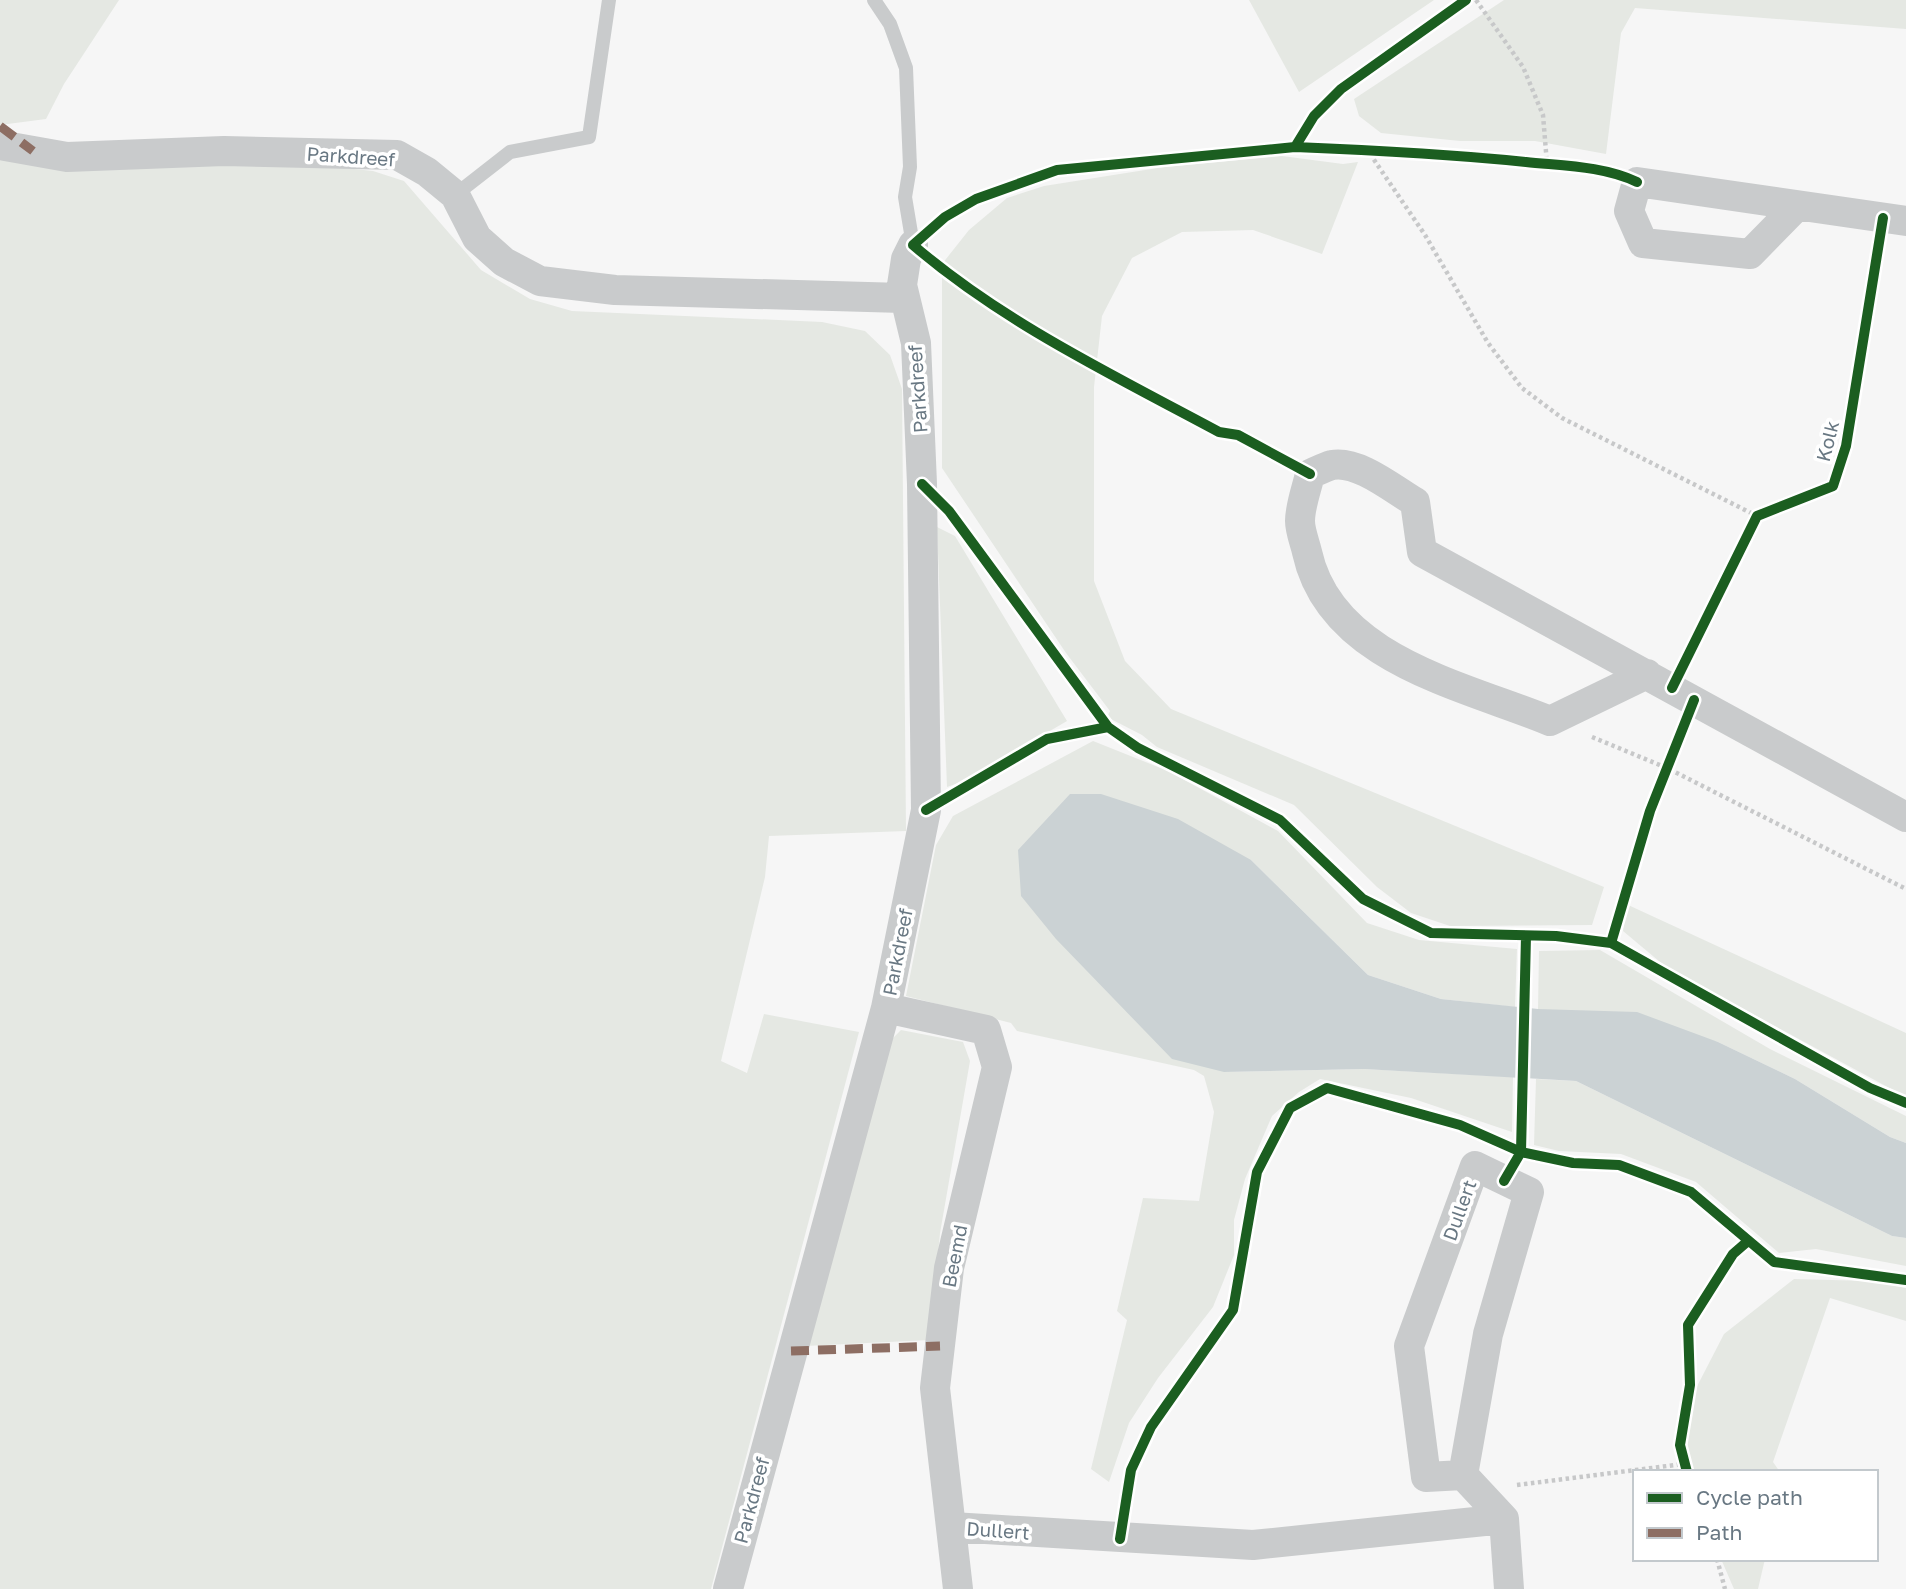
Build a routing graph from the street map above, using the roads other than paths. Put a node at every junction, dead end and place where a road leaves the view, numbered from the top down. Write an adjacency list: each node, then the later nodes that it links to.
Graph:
1 (609, 0): 4 (lane)
2 (874, 0): 7 (lane)
3 (0, 143): 4 (street, Parkdreef)
4 (455, 195): 8 (street, Parkdreef)
5 (1797, 206): 5 (street); 6 (street)
6 (1894, 219)
7 (912, 244): 8 (street, Parkdreef)
8 (903, 298): 11 (street, Parkdreef)
9 (1660, 681): 9 (street); 10 (street)
10 (1906, 817)
11 (886, 1008): 14 (street, Beemd); 15 (street, Parkdreef)
12 (1470, 1482): 12 (street, Dullert); 13 (street)
13 (1504, 1519): 14 (street, Dullert); 17 (street)
14 (952, 1527): 16 (street, Beemd)
15 (728, 1589)
16 (958, 1589)
17 (1509, 1589)

